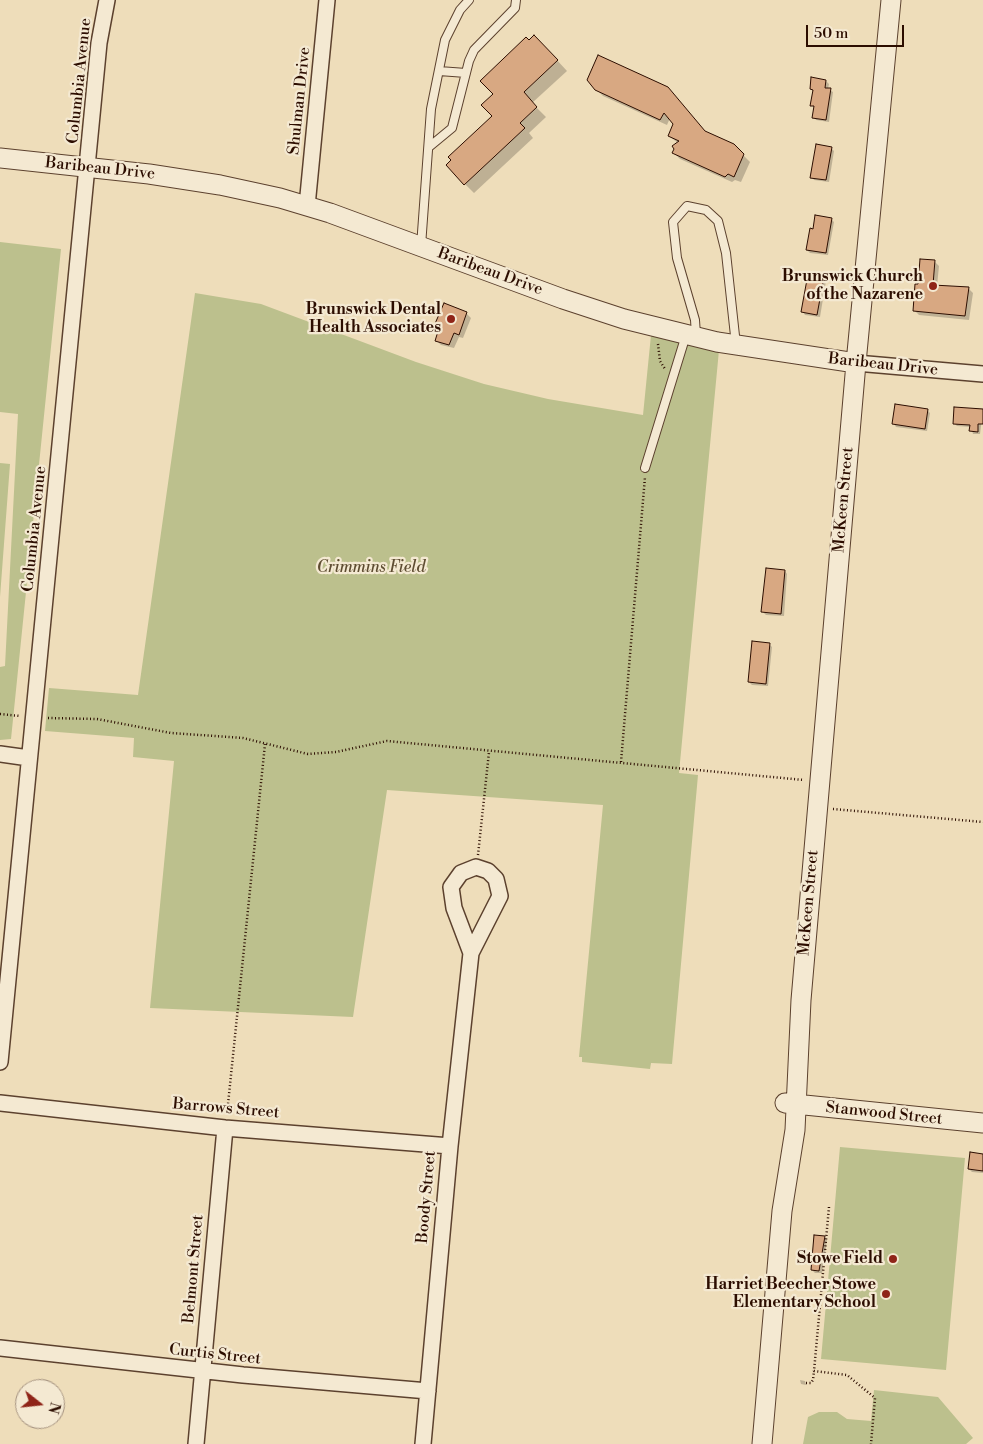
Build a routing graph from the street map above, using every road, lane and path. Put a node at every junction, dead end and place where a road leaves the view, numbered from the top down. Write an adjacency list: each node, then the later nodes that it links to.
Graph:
1 (106, 0): 10 (street, Columbia Avenue)
2 (327, 0): 11 (street, Shulman Drive)
3 (469, 0): 6 (lane)
4 (516, 0): 7 (lane)
5 (891, 0): 16 (street, McKeen Street)
6 (439, 71): 7 (lane); 8 (lane)
7 (466, 73): 8 (lane)
8 (429, 147): 12 (lane)
9 (0, 158): 10 (street, Baribeau Drive)
10 (89, 167): 11 (street, Baribeau Drive); 26 (street, Columbia Avenue)
11 (307, 206): 12 (street, Baribeau Drive)
12 (421, 246): 13 (street, Baribeau Drive)
13 (691, 336): 15 (street, Baribeau Drive); 15 (lane); 18 (lane)
14 (658, 340): 18 (path)
15 (736, 345): 16 (street, Baribeau Drive)
16 (856, 363): 17 (street, Baribeau Drive); 35 (street, McKeen Street)
17 (983, 374)
18 (672, 380): 19 (lane)
19 (645, 468): 27 (path)
20 (0, 714): 21 (path)
21 (20, 716)
22 (48, 718): 23 (path)
23 (266, 744): 24 (path); 37 (path)
24 (489, 751): 27 (path); 31 (path)
25 (0, 754): 26 (street)
26 (29, 758): 33 (street, Columbia Avenue)
27 (621, 762): 28 (path)
28 (808, 781)
29 (827, 802): 30 (path)
30 (983, 822)
31 (476, 867): 32 (street, Boody Street); 32 (street, Boody Street)
32 (471, 953): 38 (street, Boody Street)
33 (0, 1062)
34 (0, 1103): 37 (street, Barrows Street)
35 (791, 1104): 36 (street, Stanwood Street); 47 (street, McKeen Street)
36 (983, 1123)
37 (225, 1128): 38 (street, Barrows Street); 41 (street, Belmont Street)
38 (450, 1146): 44 (street, Boody Street)
39 (829, 1207): 42 (path)
40 (0, 1348): 41 (street, Curtis Street)
41 (202, 1371): 44 (street, Curtis Street); 45 (street, Belmont Street)
42 (814, 1371): 43 (path); 48 (path)
43 (806, 1383)
44 (428, 1391): 46 (street, Boody Street)
45 (196, 1444)
46 (423, 1444)
47 (762, 1444)
48 (872, 1444)

